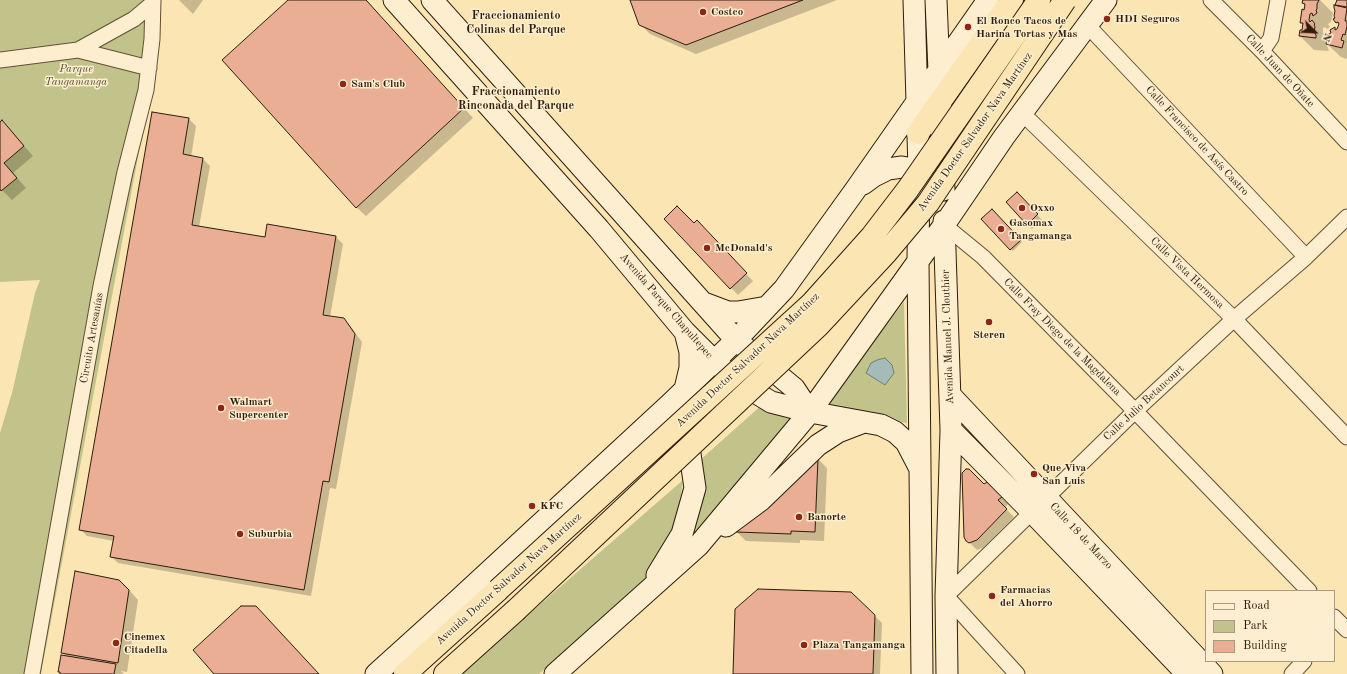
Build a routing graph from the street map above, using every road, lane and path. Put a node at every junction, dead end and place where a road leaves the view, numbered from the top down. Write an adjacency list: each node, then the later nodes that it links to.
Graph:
1 (394, 0): 32 (main road, Avenida Parque Chapultepec)
2 (432, 0): 29 (main road)
3 (914, 0): 21 (main road)
4 (936, 0): 19 (main road, Avenida Manuel J. Clouthier)
5 (988, 0): 19 (main road, Avenida Doctor Salvador Nava Martínez)
6 (1012, 0): 13 (highway)
7 (1038, 0): 59 (highway, Avenida Doctor Salvador Nava Martínez, bridge)
8 (1065, 0): 60 (highway, Avenida Doctor Salvador Nava Martínez, bridge)
9 (1106, 0): 14 (main road)
10 (1211, 0): 16 (street, Calle Juan de Oñate)
11 (1278, 0): 16 (street)
12 (153, 1): 15 (street); 18 (street, Circuito Artesanías)
13 (999, 19): 20 (highway); 24 (main road)
14 (1088, 26): 22 (main road); 33 (street, Calle Francisco de Asís Castro)
15 (78, 50): 17 (street); 18 (street)
16 (1262, 51): 25 (street, Calle Juan de Oñate)
17 (0, 60)
18 (149, 68): 57 (street, Circuito Artesanías)
19 (939, 70): 20 (main road, Avenida Manuel J. Clouthier); 21 (main road, Avenida Doctor Salvador Nava Martínez)
20 (939, 101): 23 (highway); 27 (main road, Avenida Manuel J. Clouthier)
21 (916, 102): 23 (main road); 28 (main road, Avenida Doctor Salvador Nava Martínez)
22 (1022, 113): 24 (main road); 37 (street, Calle Vista Hermosa)
23 (918, 133): 26 (main road)
24 (1004, 137): 31 (main road)
25 (1347, 142)
26 (919, 170): 27 (main road); 28 (main road); 34 (main road)
27 (944, 178): 31 (main road, Avenida Manuel J. Clouthier)
28 (856, 189): 36 (main road, Avenida Doctor Salvador Nava Martínez)
29 (612, 201): 32 (main road); 35 (main road)
30 (1347, 216): 33 (street, Calle Julio Betancourt)
31 (944, 225): 34 (main road); 42 (main road, Avenida Manuel J. Clouthier); 43 (street, Calle Fray Diego de la Magdalena)
32 (611, 242): 38 (main road, Avenida Parque Chapultepec)
33 (1306, 257): 37 (street, Calle Julio Betancourt)
34 (918, 260): 44 (main road); 48 (main road)
35 (702, 302): 36 (main road); 39 (main road)
36 (767, 307): 39 (main road, Avenida Doctor Salvador Nava Martínez)
37 (1234, 319): 43 (street, Calle Julio Betancourt); 47 (street, Calle Vista Hermosa)
38 (685, 332): 40 (main road, Avenida Parque Chapultepec); 41 (main road)
39 (736, 340): 40 (main road, Avenida Doctor Salvador Nava Martínez); 44 (main road)
40 (714, 361): 41 (main road, Avenida Doctor Salvador Nava Martínez); 44 (main road, Avenida Parque Chapultepec)
41 (685, 390): 49 (main road, Avenida Doctor Salvador Nava Martínez)
42 (951, 396): 46 (main road, Avenida Manuel J. Clouthier); 50 (main road, Calle 18 de Marzo)
43 (1135, 411): 50 (street, Calle Julio Betancourt); 53 (street, Calle Fray Diego de la Magdalena)
44 (810, 412): 45 (main road, Avenida Parque Chapultepec); 51 (main road)
45 (864, 422): 48 (main road, Avenida Parque Chapultepec); 51 (main road)
46 (951, 430): 50 (main road, Calle 18 de Marzo); 55 (main road, Avenida Manuel J. Clouthier)
47 (1347, 437)
48 (920, 470): 52 (main road)
49 (588, 478): 54 (main road); 58 (main road, Avenida Doctor Salvador Nava Martínez)
50 (1038, 505): 55 (street, Calle Julio Betancourt); 65 (main road, Calle 18 de Marzo); 66 (main road, Calle 18 de Marzo)
51 (698, 546): 54 (main road)
52 (921, 590): 55 (main road); 62 (main road)
53 (1308, 590)
54 (646, 592): 61 (main road)
55 (946, 596): 63 (main road, Avenida Manuel J. Clouthier); 64 (street)
56 (1303, 662): 67 (street)
57 (32, 674)
58 (376, 674)
59 (405, 674)
60 (445, 674)
61 (555, 674)
62 (922, 674)
63 (947, 674)
64 (1017, 674)
65 (1187, 674)
66 (1212, 674)
67 (1292, 674)

